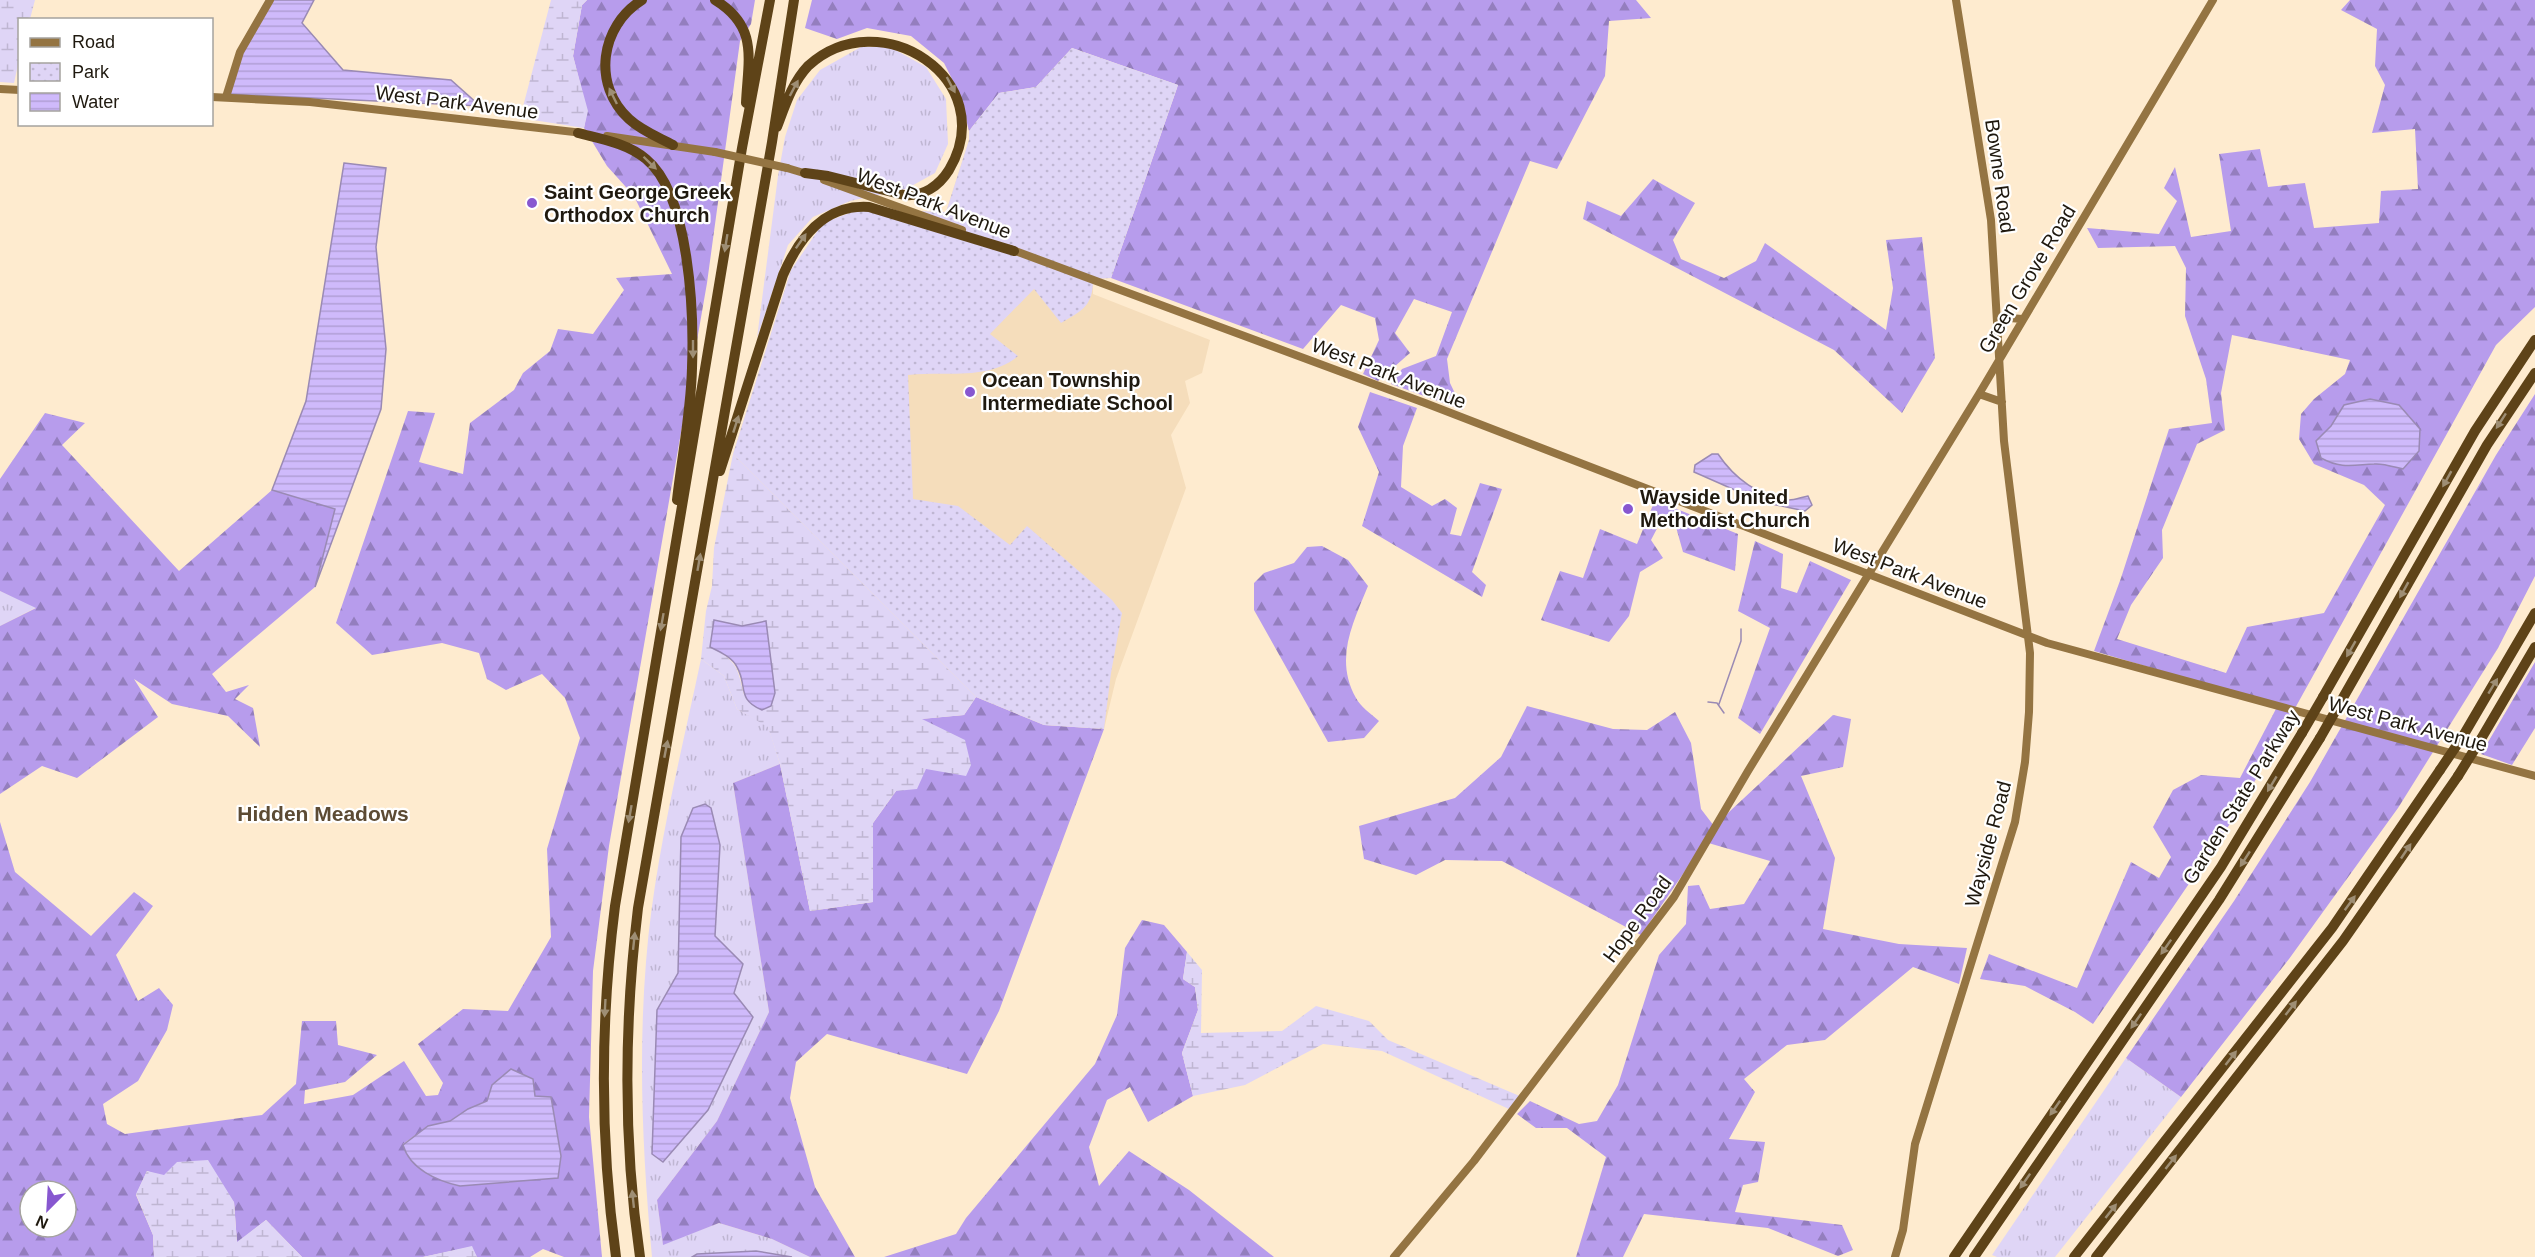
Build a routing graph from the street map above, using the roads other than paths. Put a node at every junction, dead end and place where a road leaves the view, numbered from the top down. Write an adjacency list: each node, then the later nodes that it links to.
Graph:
1 (270, 0): 11 (street)
2 (642, 0): 15 (highway, one-way to 2)
3 (715, 0): 12 (highway)
4 (770, 0): 12 (highway)
5 (794, 0): 14 (highway)
6 (1956, 0): 18 (street, Bowne Road)
7 (2213, 0): 19 (street, Green Grove Road)
8 (0, 89): 9 (street)
9 (18, 90)
10 (213, 97): 11 (street, West Park Avenue)
11 (226, 97): 13 (street, West Park Avenue)
12 (745, 132): 29 (highway, one-way to 29)
13 (578, 133): 15 (street, West Park Avenue); 29 (highway, one-way to 29)
14 (772, 142): 16 (highway, one-way to 16); 27 (highway)
15 (673, 145): 16 (street, West Park Avenue, bridge)
16 (805, 173): 17 (street, West Park Avenue)
17 (1014, 251): 27 (highway, one-way to 17); 28 (street, West Park Avenue)
18 (1998, 317): 19 (street); 22 (street, Bowne Road)
19 (2022, 319): 22 (street, Green Grove Road)
20 (2535, 340): 24 (highway, Garden State Parkway)
21 (2535, 350): 24 (highway)
22 (2000, 358): 25 (street, Green Grove Road); 26 (street, Wayside Road)
23 (2535, 373): 39 (highway, Garden State Parkway, one-way to 39, bridge)
24 (2512, 376): 38 (highway, Garden State Parkway, one-way to 38, bridge)
25 (1979, 394): 26 (street); 28 (street, Green Grove Road)
26 (2002, 402): 31 (street, Wayside Road)
27 (710, 500): 35 (highway, one-way to 27)
28 (1868, 574): 31 (street, West Park Avenue); 36 (street, Hope Road)
29 (666, 602): 34 (highway, one-way to 34)
30 (2535, 613): 40 (highway, one-way to 30, bridge)
31 (2029, 636): 33 (street, West Park Avenue); 37 (street, Wayside Road)
32 (2535, 647): 41 (highway, one-way to 32, bridge)
33 (2535, 776)
34 (616, 1257)
35 (640, 1257)
36 (1394, 1257)
37 (1895, 1257)
38 (1954, 1257)
39 (1974, 1257)
40 (2074, 1257)
41 (2096, 1257)

